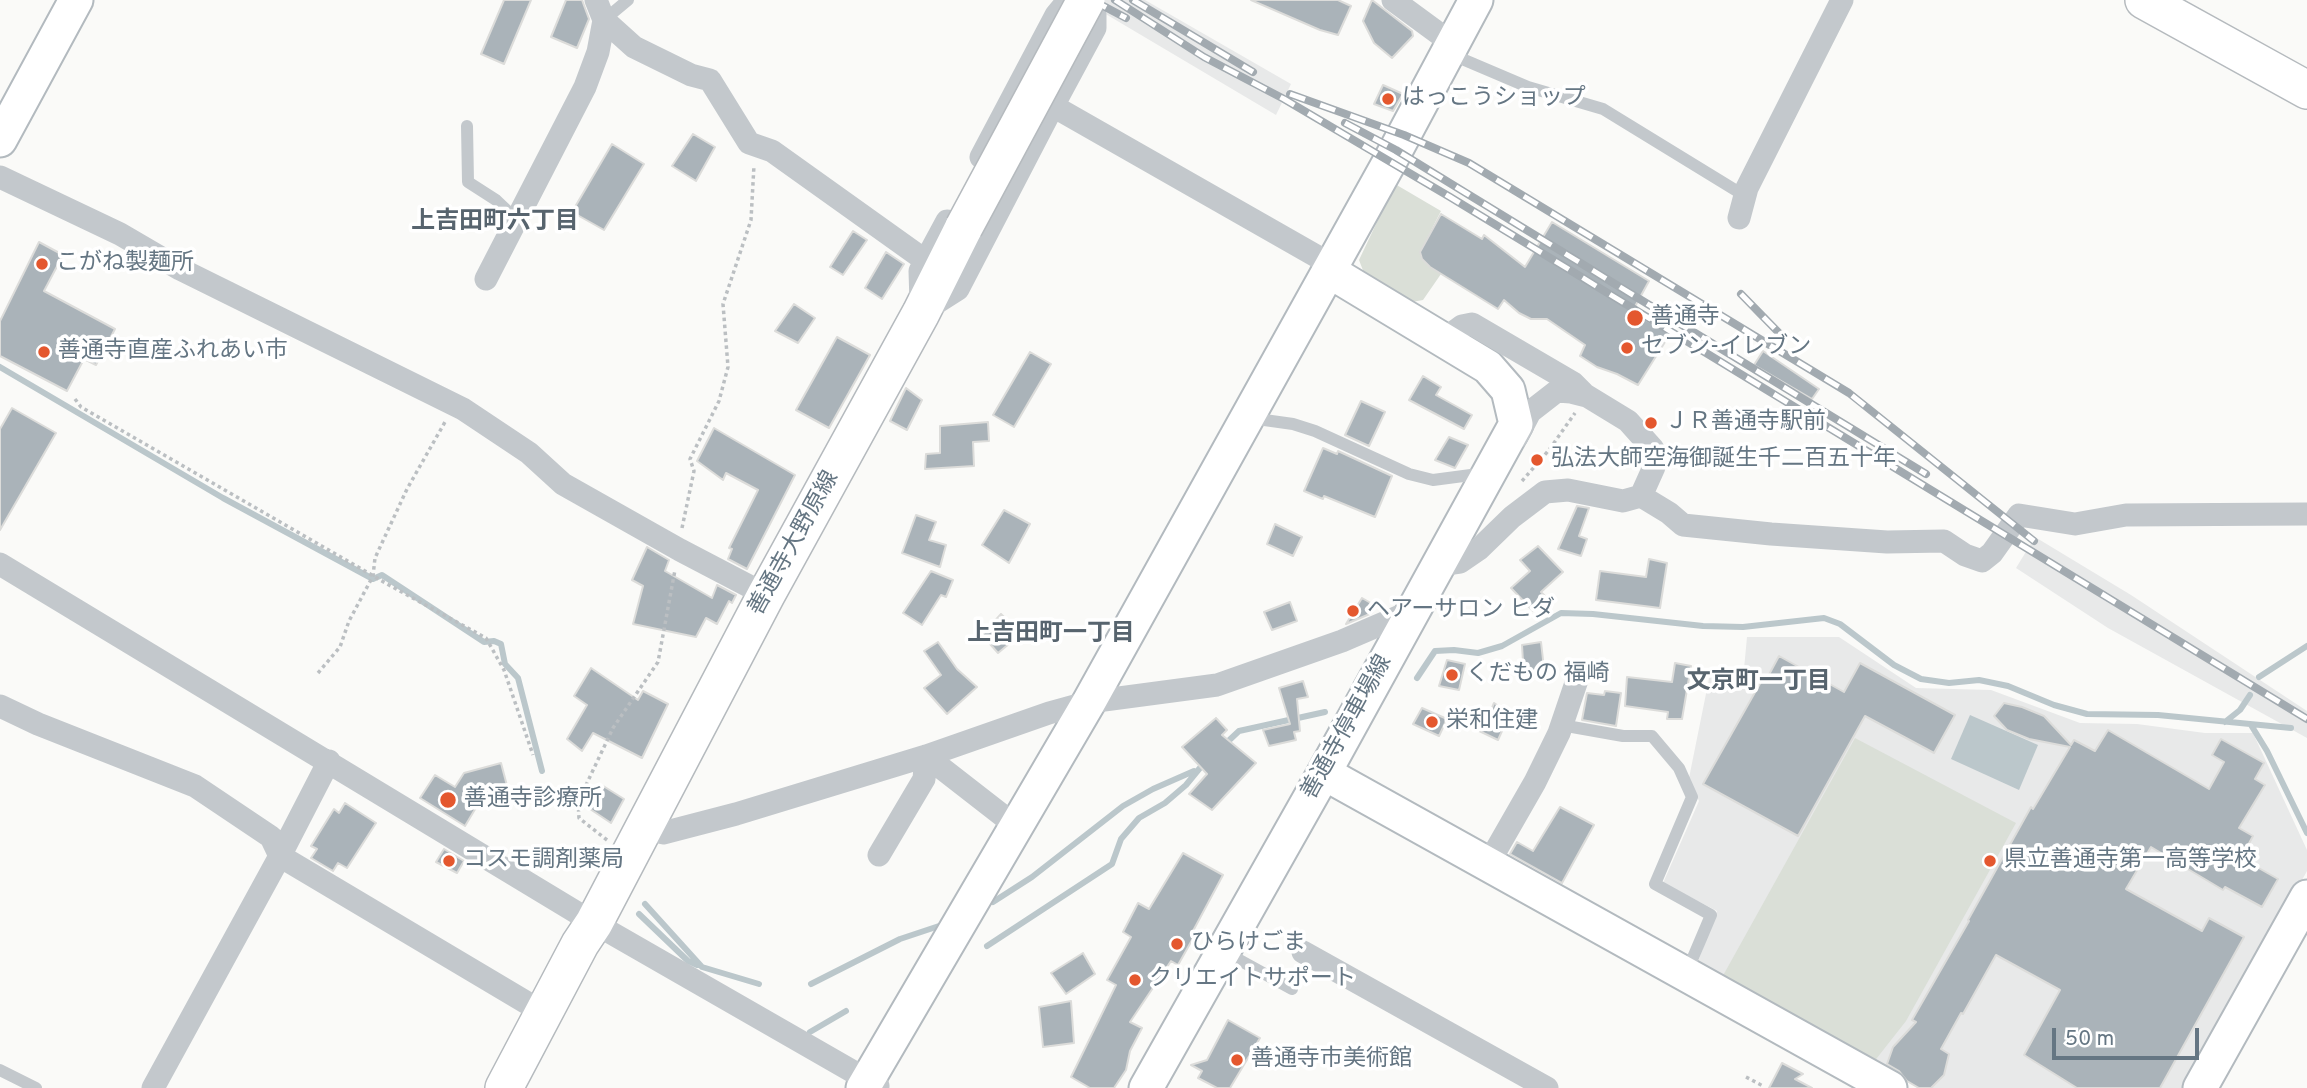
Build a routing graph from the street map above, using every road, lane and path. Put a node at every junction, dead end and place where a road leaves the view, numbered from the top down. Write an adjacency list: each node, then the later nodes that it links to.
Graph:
1 (76, 0): 11 (street)
2 (628, 0): 8 (lane)
3 (1086, 0): 22 (main road, 善通寺大野原線, bridge)
4 (1393, 0): 9 (street)
5 (1476, 0): 9 (street)
6 (1842, 0): 17 (street)
7 (2144, 0): 10 (main road)
8 (600, 10): 15 (street); 18 (street)
9 (1450, 48): 17 (lane); 20 (street)
10 (2307, 90)
11 (8, 106): 14 (street)
12 (1053, 106): 19 (street); 20 (street); 22 (street)
13 (467, 126): 18 (lane)
14 (0, 140)
15 (749, 143): 19 (street); 33 (path)
16 (0, 177): 26 (street)
17 (1742, 207)
18 (516, 219): 21 (street)
19 (926, 261): 22 (street)
20 (1331, 268): 23 (street); 27 (street)
21 (486, 279)
22 (921, 313): 37 (main road, 善通寺大野原線)
23 (1443, 340): 25 (street); 28 (street, 善通寺停車場線)
24 (75, 399): 36 (path)
25 (1583, 402): 28 (path); 28 (street); 29 (street)
26 (455, 405): 33 (street); 36 (path)
27 (1248, 417): 28 (lane); 41 (street)
28 (1502, 472): 30 (street, 善通寺停車場線)
29 (1641, 496): 31 (street); 32 (street)
30 (1467, 514): 32 (street); 35 (street, 善通寺停車場線)
31 (2307, 514)
32 (1497, 531): 35 (street)
33 (678, 550): 37 (street); 49 (path)
34 (0, 564): 46 (street)
35 (1439, 565): 38 (street, 善通寺停車場線)
36 (371, 575): 39 (path); 44 (path)
37 (766, 595): 49 (main road, 善通寺大野原線)
38 (1414, 610): 41 (street); 47 (street, 善通寺停車場線)
39 (318, 673)
40 (1577, 680): 43 (street)
41 (1089, 702): 45 (street); 48 (street)
42 (0, 706): 51 (street)
43 (1561, 725): 52 (street); 57 (lane)
44 (533, 755)
45 (926, 756): 48 (street); 49 (street); 50 (street)
46 (329, 761): 51 (street); 54 (street)
47 (1324, 773): 52 (street); 55 (street, 善通寺停車場線)
48 (1016, 826): 62 (street)
49 (629, 836): 54 (main road, 善通寺大野原線)
50 (879, 855)
51 (280, 856): 59 (street); 66 (street)
52 (1488, 864): 57 (street)
53 (2307, 897): 70 (street)
54 (594, 923): 59 (main road, 善通寺大野原線); 62 (street)
55 (1223, 951): 58 (lane); 68 (street, 善通寺停車場線)
56 (1303, 952): 69 (street)
57 (1686, 975): 64 (street)
58 (1292, 989)
59 (544, 1013): 67 (main road, 善通寺大野原線)
60 (0, 1069): 65 (lane)
61 (1746, 1077): 63 (path)
62 (870, 1085)
63 (1760, 1086)
64 (1886, 1087)
65 (36, 1088)
66 (153, 1088)
67 (504, 1088)
68 (1146, 1088)
69 (1547, 1088)
70 (2200, 1088)

